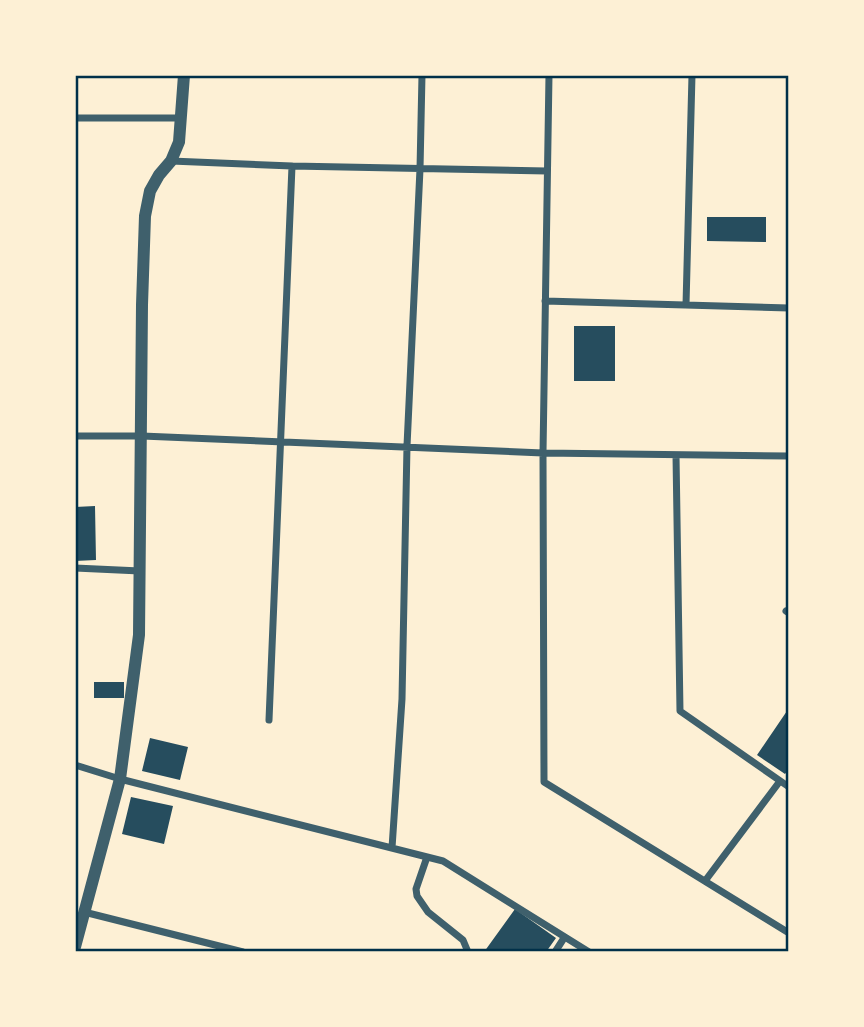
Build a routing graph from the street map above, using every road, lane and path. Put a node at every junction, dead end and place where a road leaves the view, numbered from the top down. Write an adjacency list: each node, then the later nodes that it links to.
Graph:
1 (184, 75): 6 (street)
2 (422, 75): 9 (street)
3 (549, 75): 10 (street)
4 (692, 75): 12 (street)
5 (75, 118): 6 (street)
6 (182, 118): 7 (street)
7 (171, 161): 8 (street); 15 (street)
8 (292, 166): 9 (street); 16 (street)
9 (421, 169): 10 (street); 17 (street)
10 (547, 171): 11 (street)
11 (545, 301): 12 (street); 18 (street)
12 (686, 305): 13 (street)
13 (789, 308)
14 (75, 436): 15 (street)
15 (142, 436): 16 (street); 22 (street)
16 (280, 442): 17 (street); 23 (street)
17 (407, 446): 18 (street); 28 (street)
18 (543, 453): 19 (street); 30 (street)
19 (676, 455): 20 (street); 26 (street)
20 (789, 456)
21 (75, 568): 22 (street)
22 (140, 571): 25 (street)
23 (269, 720)
24 (75, 765): 25 (street)
25 (120, 779): 28 (street); 31 (street)
26 (780, 781): 27 (street); 30 (street)
27 (789, 787)
28 (392, 848): 29 (street)
29 (427, 857): 33 (street); 36 (street)
30 (705, 881): 32 (street)
31 (84, 912): 34 (street); 35 (street)
32 (789, 933)
33 (564, 938): 37 (street); 38 (street)
34 (75, 947)
35 (243, 952)
36 (468, 952)
37 (555, 952)
38 (589, 952)

